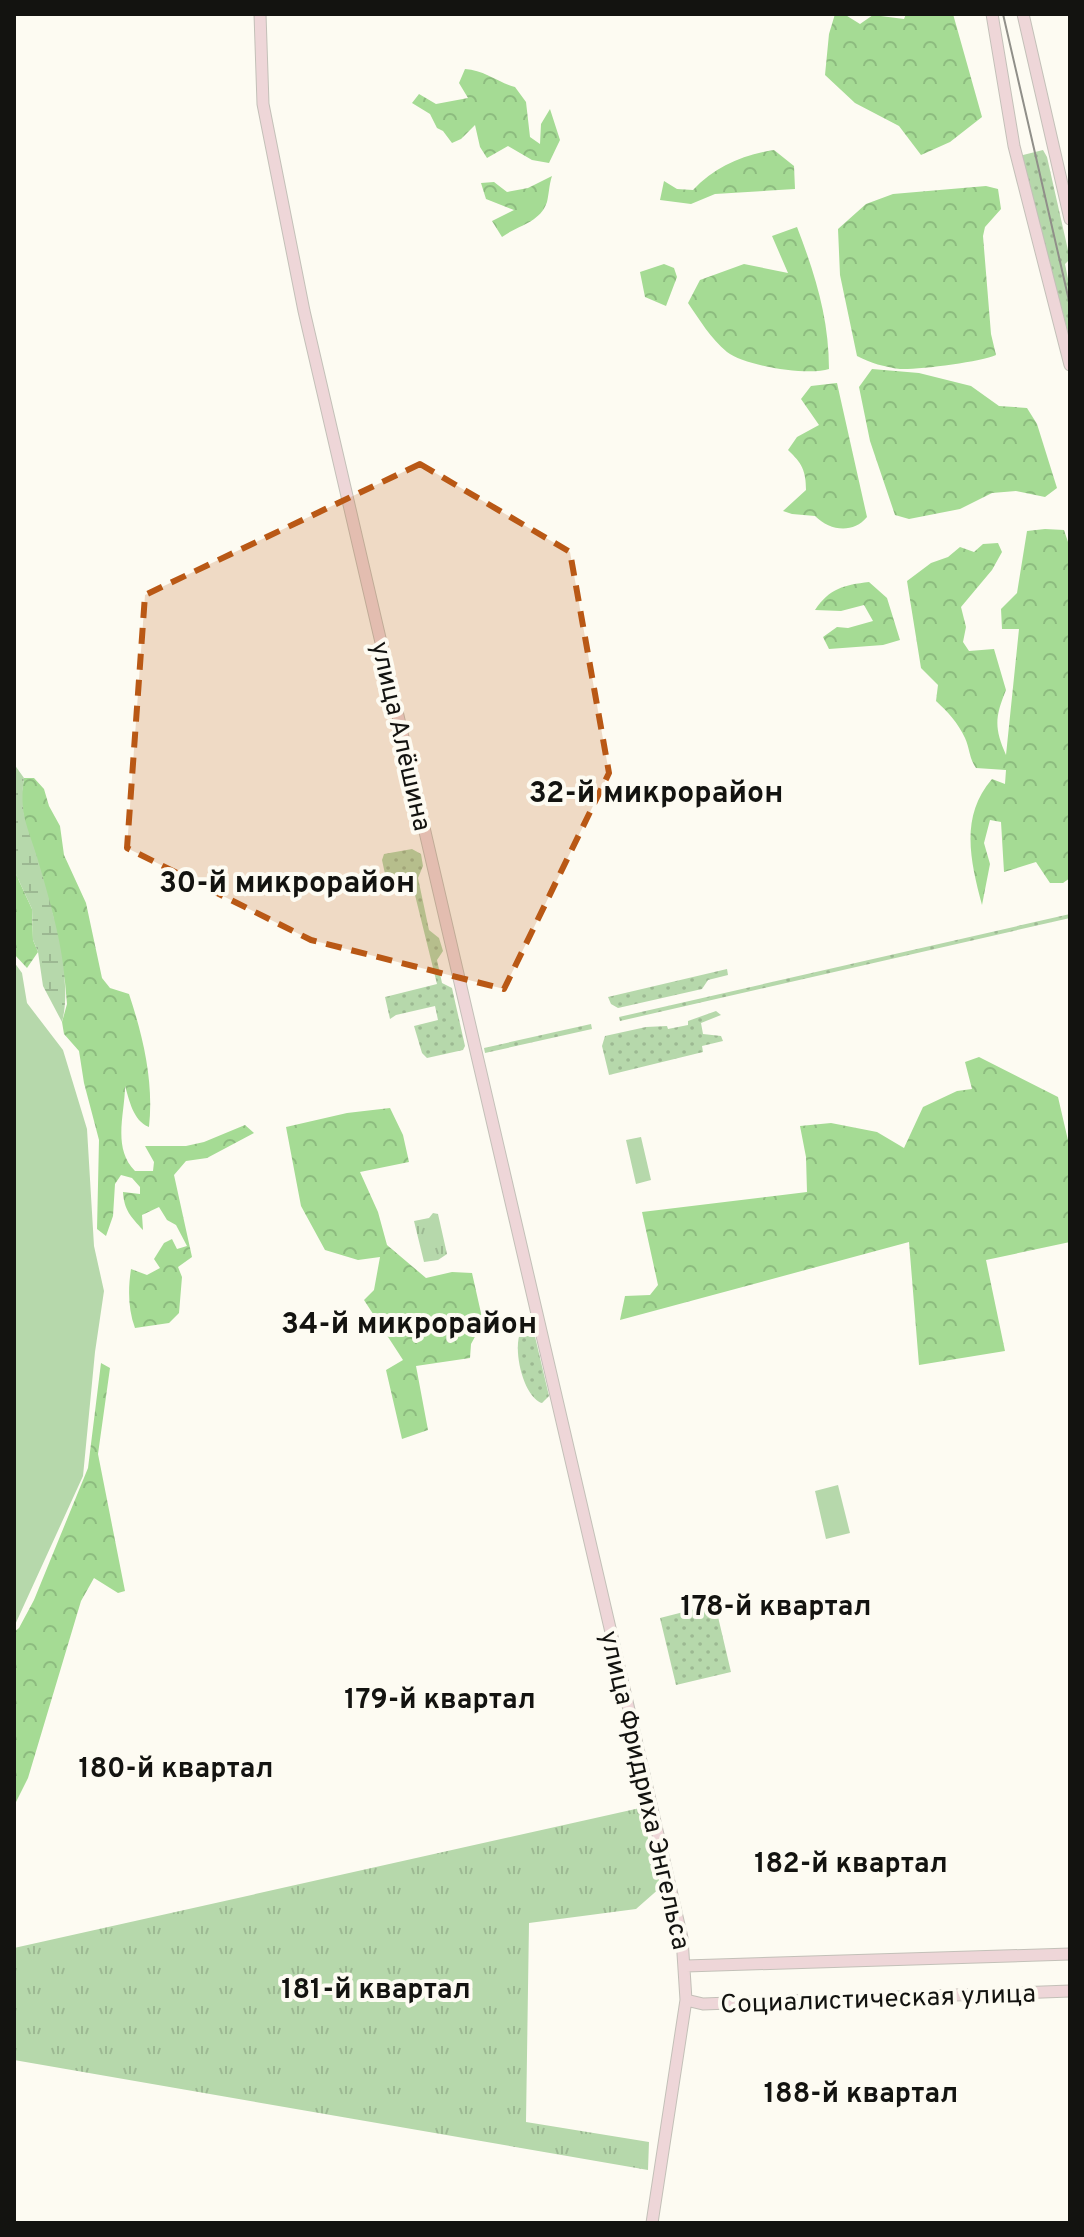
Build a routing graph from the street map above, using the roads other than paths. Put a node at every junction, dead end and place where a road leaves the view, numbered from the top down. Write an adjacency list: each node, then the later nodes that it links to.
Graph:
1 (260, 14): 6 (street, улица Алёшина)
2 (992, 14): 5 (street)
3 (1023, 14): 4 (street)
4 (1070, 219)
5 (1070, 365)
6 (581, 1501): 8 (street, улица Фридриха Энгельса)
7 (1070, 1954): 8 (street, Социалистическая улица)
8 (686, 1966): 10 (street, улица Фридриха Энгельса)
9 (1070, 1991): 10 (street, Социалистическая улица)
10 (686, 2000): 11 (street, улица Фридриха Энгельса)
11 (652, 2223)

